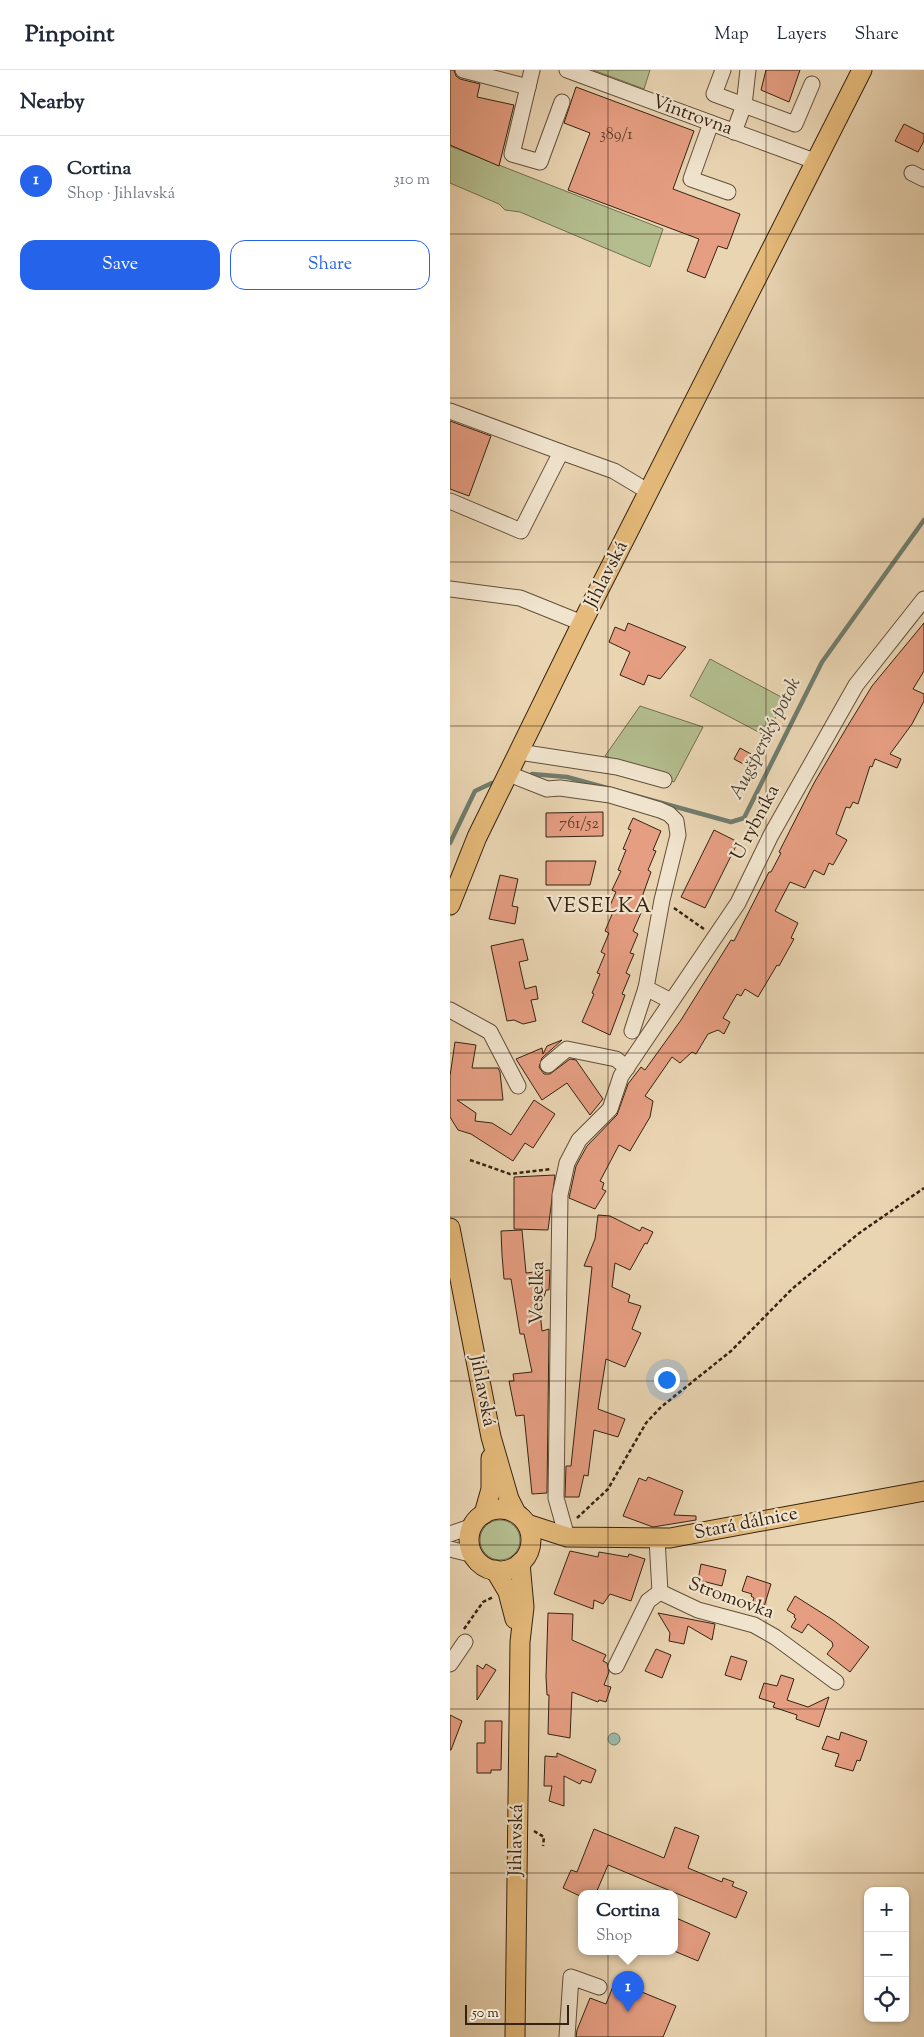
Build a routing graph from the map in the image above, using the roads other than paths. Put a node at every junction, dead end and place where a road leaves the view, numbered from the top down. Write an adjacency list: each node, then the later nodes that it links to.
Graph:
1 (463, 70): 8 (street)
2 (532, 70): 8 (street)
3 (567, 70): 11 (street, Vintrovna)
4 (723, 70): 10 (street)
5 (748, 70): 10 (street)
6 (862, 70): 13 (main road)
7 (812, 84): 10 (street)
8 (528, 87): 9 (street)
9 (562, 102)
10 (744, 105): 12 (street)
11 (711, 123): 12 (street, Vintrovna); 14 (street)
12 (734, 132): 13 (street, Vintrovna)
13 (817, 162): 17 (main road, Jihlavská)
14 (728, 192)
15 (450, 411): 16 (street)
16 (561, 452): 17 (street); 18 (street)
17 (649, 492): 21 (main road, Jihlavská)
18 (450, 501)
19 (450, 589): 21 (street)
20 (924, 599): 28 (street, U rybníka)
21 (582, 624): 22 (main road, Jihlavská)
22 (519, 752): 23 (main road, Jihlavská); 24 (street)
23 (508, 774): 25 (main road, Jihlavská); 27 (street)
24 (664, 780)
25 (455, 877): 26 (main road, Jihlavská)
26 (450, 905)
27 (646, 988): 28 (street); 30 (street)
28 (671, 1002): 32 (street, U rybníka)
29 (450, 1010): 33 (street)
30 (632, 1031)
31 (548, 1064): 32 (street)
32 (627, 1068): 40 (street, Veselka)
33 (518, 1086)
34 (450, 1228): 35 (main road, Jihlavská)
35 (491, 1437): 37 (main road, Jihlavská); 38 (main road, Jihlavská)
36 (924, 1491): 41 (main road, Stará dálnice)
37 (521, 1519): 38 (main road); 40 (main road, Stará dálnice); 44 (main road, Jihlavská)
38 (479, 1520): 39 (street); 43 (main road, Jihlavská)
39 (450, 1534)
40 (567, 1538): 41 (main road, Stará dálnice); 44 (main road, Stará dálnice)
41 (657, 1539): 46 (street, Stromovka)
42 (450, 1549): 43 (street)
43 (474, 1555): 45 (main road, Jihlavská)
44 (524, 1558): 45 (main road); 48 (main road, Jihlavská)
45 (495, 1570): 48 (main road, Jihlavská)
46 (660, 1592): 50 (street, Stromovka); 51 (street, Stromovka)
47 (465, 1642): 49 (street)
48 (520, 1642): 53 (main road, Jihlavská)
49 (450, 1664)
50 (616, 1666)
51 (836, 1682)
52 (599, 1987): 54 (street)
53 (515, 2037)
54 (567, 2037)

